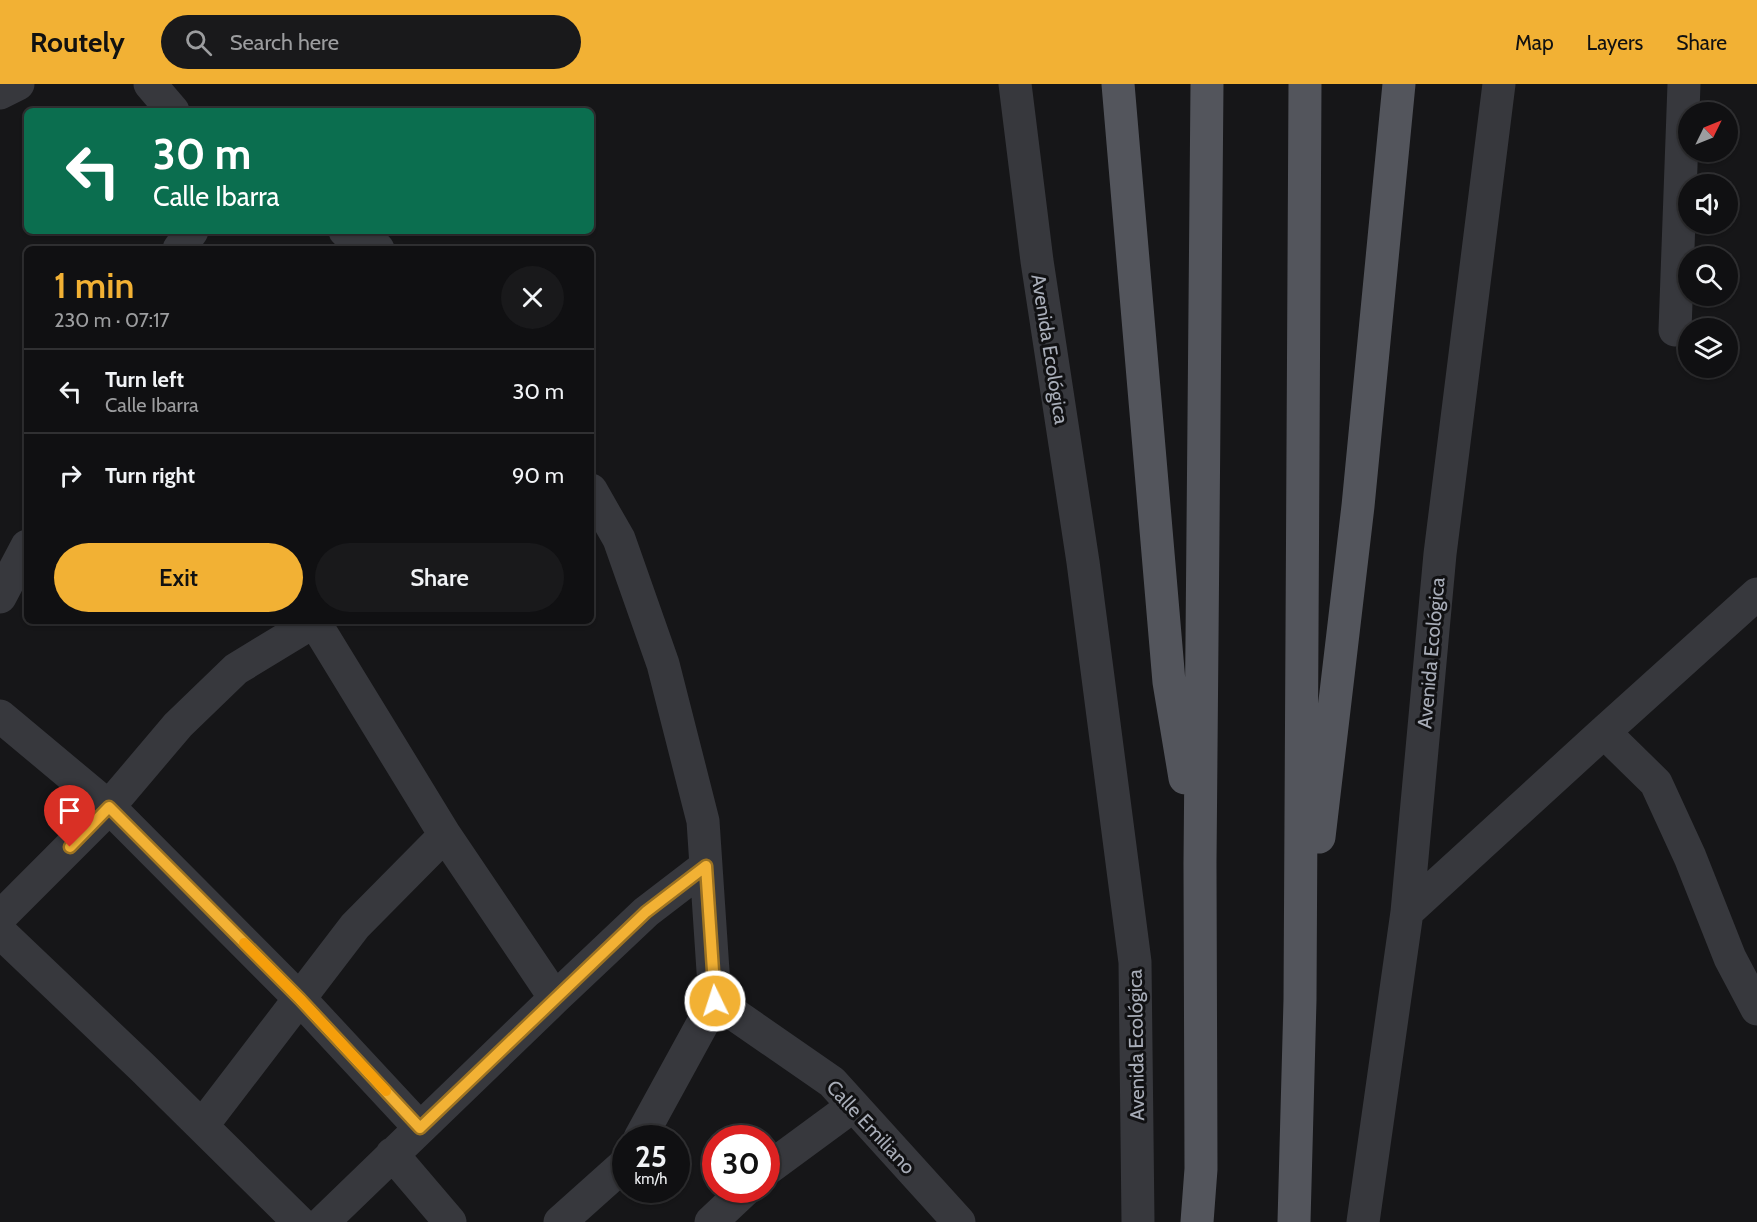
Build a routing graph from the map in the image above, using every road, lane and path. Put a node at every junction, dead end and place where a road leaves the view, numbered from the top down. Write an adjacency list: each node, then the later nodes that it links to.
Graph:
1 (18, 84): 10 (street)
2 (150, 84): 11 (street)
3 (1016, 84): 50 (street, Avenida Ecológica)
4 (1118, 84): 25 (main road)
5 (1206, 84): 25 (main road)
6 (1305, 84): 33 (main road)
7 (1399, 84): 33 (main road)
8 (1499, 84): 27 (street, Avenida Ecológica)
9 (1684, 84): 14 (street)
10 (0, 93)
11 (170, 108)
12 (350, 234): 13 (street)
13 (372, 246)
14 (1675, 330)
15 (594, 495): 26 (street)
16 (24, 552): 18 (street)
17 (1757, 594): 22 (street)
18 (0, 597)
19 (309, 624): 23 (street)
20 (316, 624): 24 (street)
21 (0, 716): 23 (street)
22 (1605, 732): 27 (street); 30 (street)
23 (109, 807): 28 (street); 32 (street)
24 (446, 835): 31 (street); 32 (street)
25 (1200, 863): 51 (main road)
26 (706, 866): 31 (street); 34 (street)
27 (1407, 912): 53 (street, Avenida Ecológica)
28 (0, 917)
29 (0, 932): 38 (street)
30 (1743, 959): 35 (street)
31 (555, 998): 39 (street)
32 (300, 999): 38 (street); 39 (street)
33 (1300, 1000): 52 (main road)
34 (715, 1001): 36 (street, Calle Emiliano); 37 (street)
35 (1757, 1009)
36 (853, 1106): 41 (street); 49 (street, Calle Emiliano)
37 (647, 1125)
38 (202, 1126): 44 (street)
39 (420, 1128): 40 (street)
40 (392, 1154): 45 (street); 46 (street)
41 (780, 1160)
42 (612, 1176): 47 (street)
43 (731, 1203): 48 (street)
44 (299, 1222)
45 (323, 1222)
46 (450, 1222)
47 (560, 1222)
48 (711, 1222)
49 (959, 1222)
50 (1138, 1222)
51 (1197, 1222)
52 (1294, 1222)
53 (1363, 1222)

